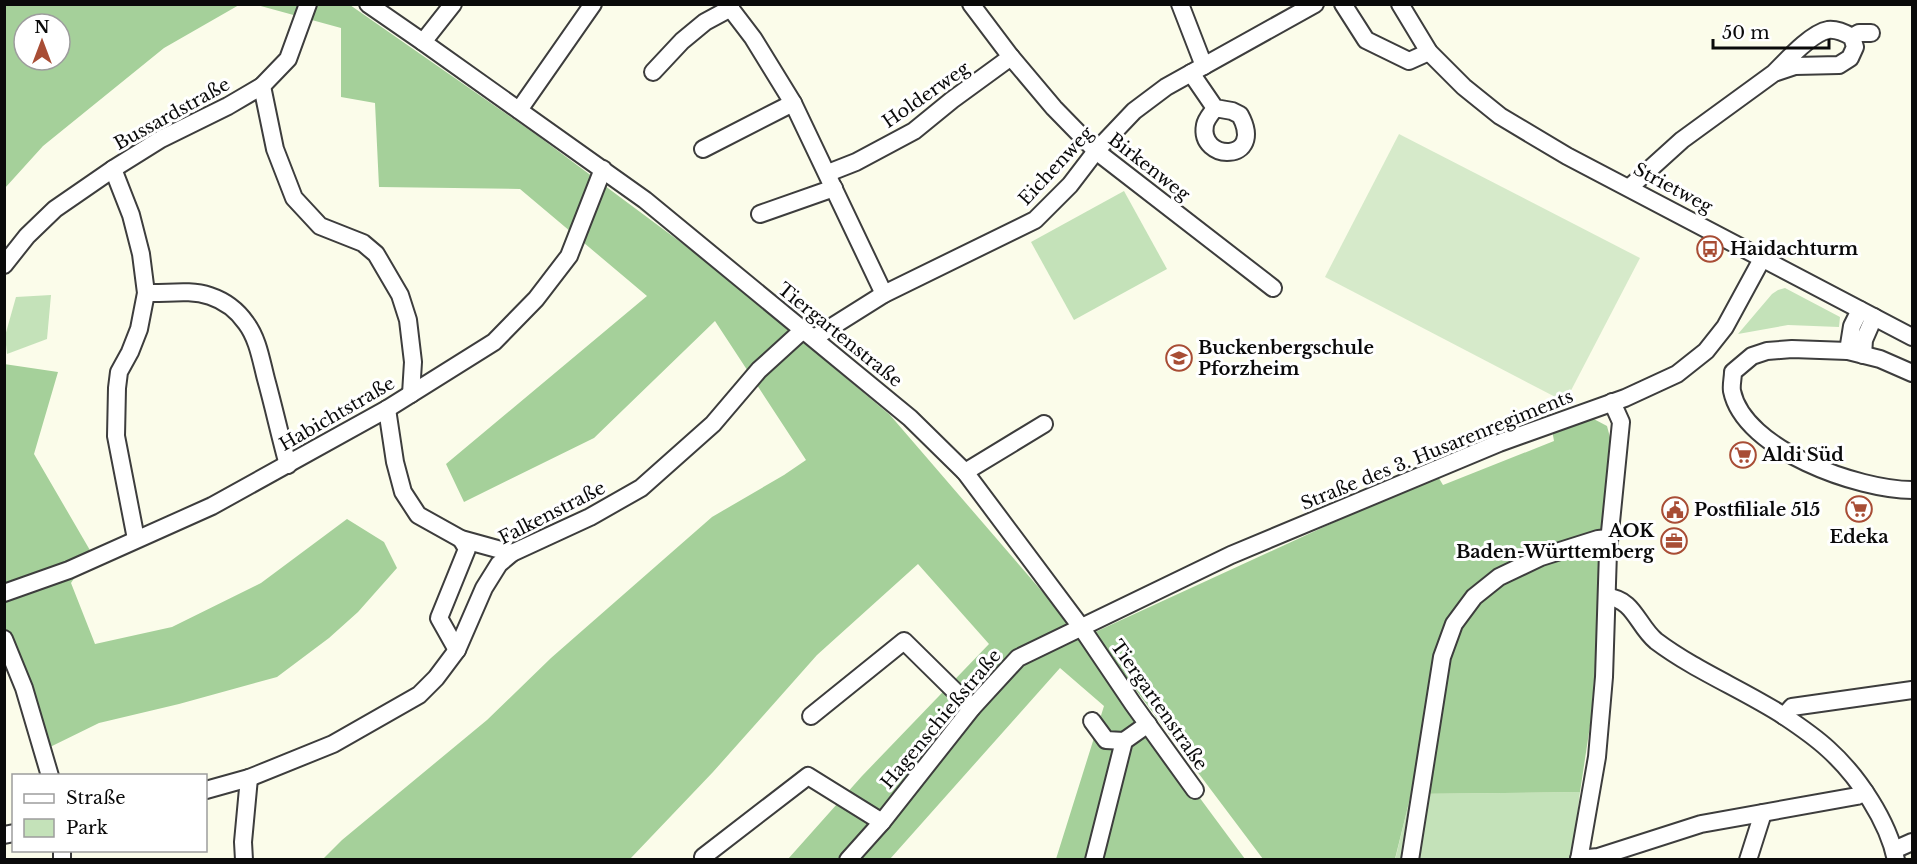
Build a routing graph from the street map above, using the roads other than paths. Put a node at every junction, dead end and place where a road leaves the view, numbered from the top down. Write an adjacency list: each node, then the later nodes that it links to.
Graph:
1 (308, 4): 19 (street, Bussardstraße)
2 (368, 4): 13 (street, Tiergartenstraße)
3 (453, 4): 13 (street)
4 (593, 4): 22 (street)
5 (971, 4): 15 (street, Birkenweg)
6 (1180, 4): 16 (street)
7 (1315, 4): 16 (street, Eichenweg)
8 (1343, 4): 14 (street)
9 (1400, 4): 14 (street, Strietweg)
10 (729, 6): 17 (street); 20 (street)
11 (1871, 33): 12 (street)
12 (1852, 37): 18 (street); 18 (street)
13 (423, 42): 22 (street, Tiergartenstraße)
14 (1429, 52): 28 (street, Strietweg)
15 (1011, 57): 24 (street, Birkenweg); 27 (street, Holderweg)
16 (1198, 69): 21 (street); 24 (street, Eichenweg)
17 (653, 72)
18 (1774, 73): 28 (street)
19 (262, 86): 25 (street, Bussardstraße); 40 (street)
20 (793, 103): 23 (street); 27 (street)
21 (1215, 108)
22 (519, 111): 26 (street, Tiergartenstraße)
23 (703, 148)
24 (1096, 151): 32 (street, Birkenweg); 34 (street, Eichenweg)
25 (113, 169): 31 (street, Bussardstraße); 33 (street)
26 (603, 170): 36 (street, Tiergartenstraße); 40 (street, Habichtstraße)
27 (831, 180): 29 (street, Holderweg); 34 (street)
28 (1630, 187): 30 (street, Strietweg)
29 (760, 214)
30 (1762, 259): 35 (street, Strietweg); 41 (street, Straße des 3. Husarenregiments)
31 (4, 265)
32 (1273, 288)
33 (146, 292): 44 (street); 48 (street)
34 (884, 294): 36 (street, Eichenweg)
35 (1867, 313): 37 (street, Strietweg); 38 (street)
36 (808, 334): 45 (street, Tiergartenstraße); 50 (street, Falkenstraße)
37 (1912, 337)
38 (1856, 353): 39 (street); 46 (street)
39 (1912, 373)
40 (411, 394): 42 (street, Habichtstraße)
41 (1612, 402): 47 (street); 53 (street, Straße des 3. Husarenregiments)
42 (387, 409): 44 (street, Habichtstraße); 49 (street)
43 (1044, 424): 45 (street)
44 (288, 465): 48 (street, Habichtstraße)
45 (965, 472): 53 (street, Tiergartenstraße)
46 (1912, 490)
47 (1609, 538): 52 (street); 77 (street)
48 (136, 539): 51 (street, Habichtstraße)
49 (461, 539): 50 (street); 55 (street)
50 (512, 553): 55 (street, Falkenstraße)
51 (4, 593)
52 (1606, 597): 59 (street); 73 (street)
53 (1082, 627): 57 (street, Hagenschießstraße); 61 (street, Tiergartenstraße)
54 (4, 639): 63 (street)
55 (457, 650): 64 (street, Falkenstraße)
56 (1912, 690): 59 (street)
57 (972, 708): 58 (street); 69 (street, Hagenschießstraße)
58 (811, 716)
59 (1784, 716): 67 (street)
60 (1092, 721): 62 (street)
61 (1148, 724): 62 (street); 66 (street, Tiergartenstraße)
62 (1124, 741): 76 (street)
63 (49, 774)
64 (249, 778): 65 (street, Falkenstraße); 74 (street)
65 (207, 790)
66 (1195, 790)
67 (1865, 792): 68 (street); 71 (street)
68 (1763, 813): 73 (street); 78 (street)
69 (882, 822): 72 (street); 75 (street, Hagenschießstraße)
70 (1912, 842): 71 (street)
71 (1895, 855)
72 (703, 857)
73 (1579, 859)
74 (244, 860)
75 (848, 860)
76 (1094, 860)
77 (1410, 860)
78 (1748, 860)

